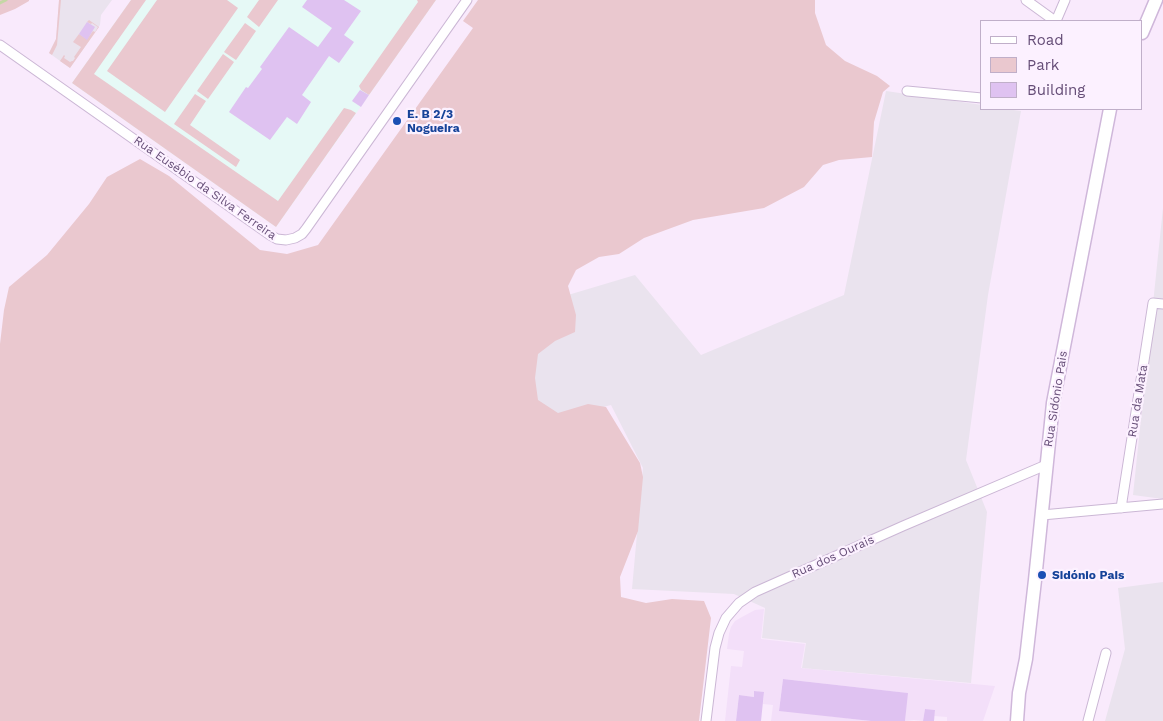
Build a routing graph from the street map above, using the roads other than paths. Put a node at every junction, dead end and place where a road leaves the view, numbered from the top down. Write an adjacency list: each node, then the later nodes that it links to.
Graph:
1 (467, 0): 8 (street, Rua Eusébio da Silva Ferreira)
2 (1026, 0): 5 (street)
3 (1065, 0): 6 (street)
4 (1156, 0): 7 (main road)
5 (1055, 20)
6 (1056, 20)
7 (1143, 30)
8 (0, 44)
9 (907, 91): 10 (street)
10 (980, 98)
11 (1110, 110): 13 (main road, Rua Sidónio Pais)
12 (1163, 304): 15 (street, Rua da Mata)
13 (1046, 465): 16 (main road, Rua Sidónio Pais); 19 (street, Rua dos Ourais)
14 (1163, 504): 15 (street)
15 (1121, 508): 16 (street)
16 (1042, 515): 18 (main road, Rua Sidónio Pais)
17 (1106, 653): 22 (street)
18 (1019, 693): 20 (main road); 21 (main road)
19 (706, 721)
20 (1010, 721)
21 (1017, 721)
22 (1088, 721)

